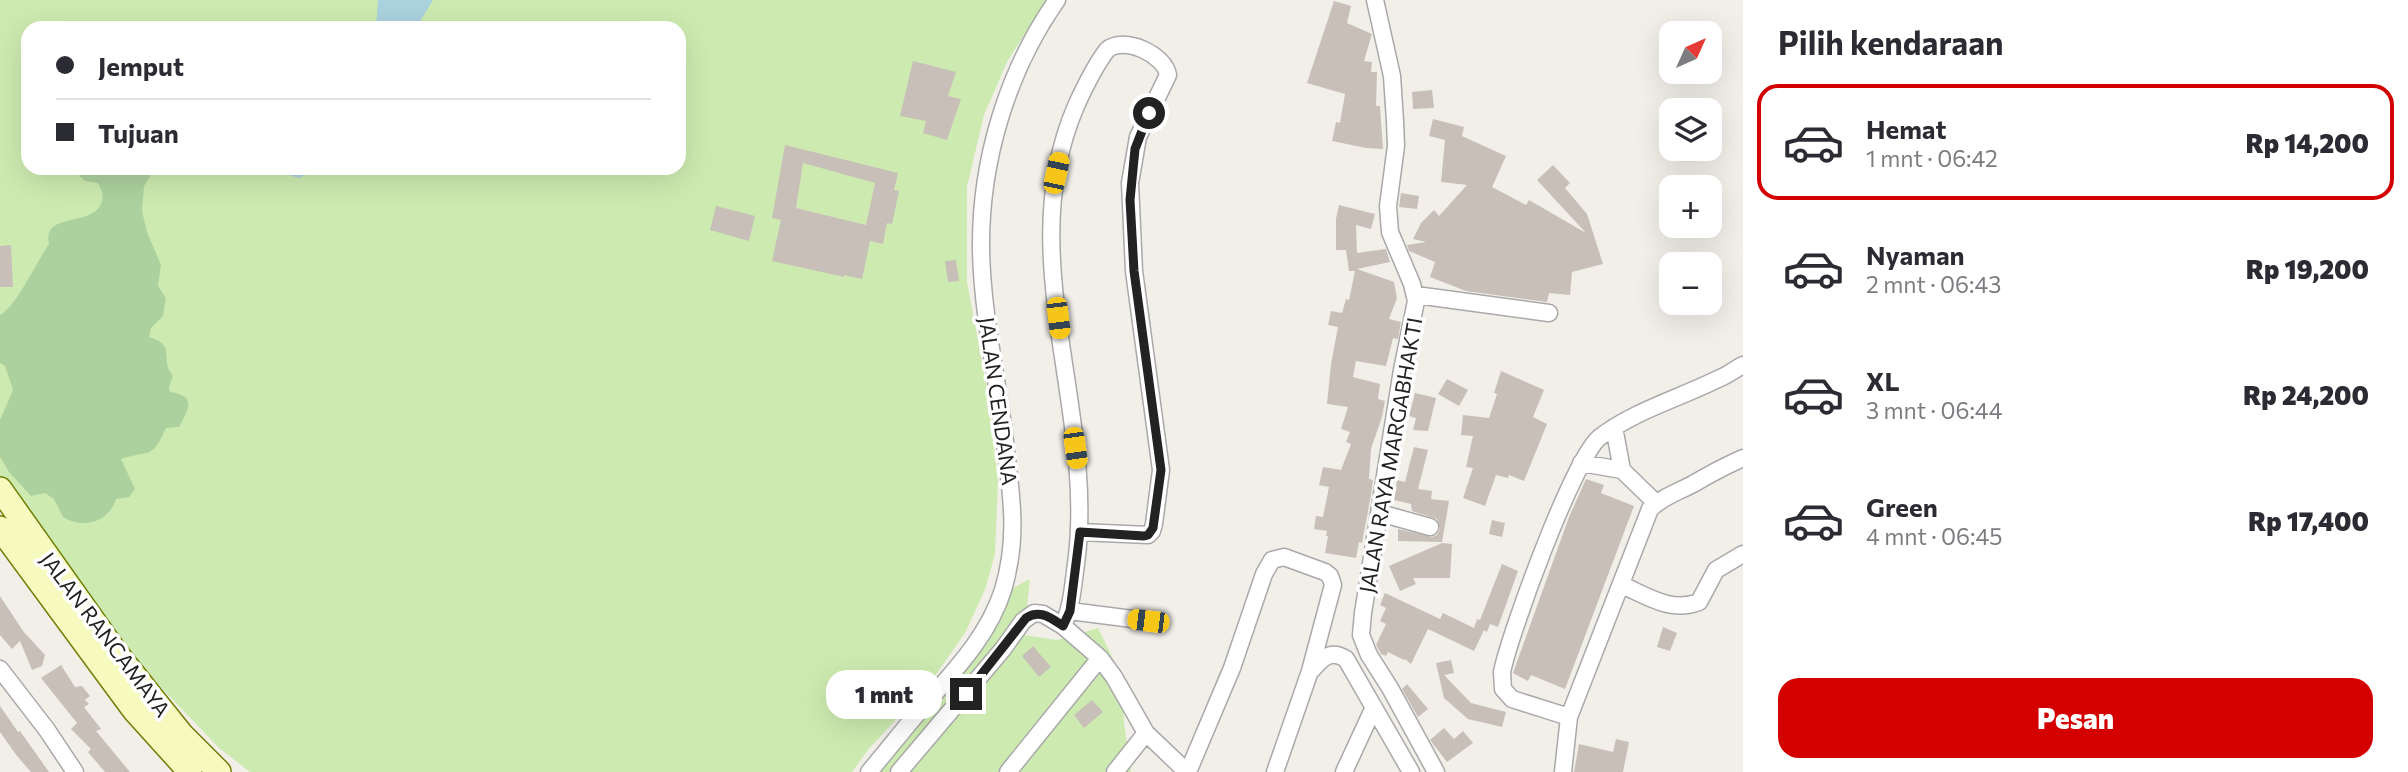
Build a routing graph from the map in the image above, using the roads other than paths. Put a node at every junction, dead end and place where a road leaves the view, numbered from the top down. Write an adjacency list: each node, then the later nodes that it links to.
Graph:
1 (1057, 0): 30 (street, JALAN CENDANA)
2 (1375, 0): 3 (street, JALAN RAYA MARGABHAKTI)
3 (1416, 295): 4 (street); 12 (street, JALAN RAYA MARGABHAKTI)
4 (1549, 313)
5 (1743, 365): 6 (street)
6 (1614, 427): 8 (street); 9 (street)
7 (1743, 458): 11 (street)
8 (1581, 463): 9 (street); 25 (street)
9 (1622, 470): 11 (street)
10 (0, 489): 23 (street, JALAN RANCAMAYA)
11 (1656, 503): 17 (street)
12 (1380, 513): 13 (street); 38 (street, JALAN RAYA MARGABHAKTI)
13 (1430, 527)
14 (0, 528): 23 (street, JALAN RANCAMAYA)
15 (1080, 532): 15 (street); 18 (street)
16 (1743, 554): 17 (street)
17 (1622, 584): 25 (street)
18 (1067, 618): 19 (street); 20 (street); 31 (street)
19 (1148, 621)
20 (1100, 658): 26 (street); 32 (street)
21 (0, 669): 27 (street)
22 (1310, 671): 24 (street); 34 (street); 35 (street)
23 (142, 703): 28 (street, JALAN RANCAMAYA); 29 (street, JALAN RANCAMAYA)
24 (1374, 707): 36 (street); 37 (street)
25 (1569, 717): 39 (street)
26 (1146, 733): 33 (street); 34 (street)
27 (75, 772)
28 (190, 772)
29 (219, 772)
30 (869, 772)
31 (899, 772)
32 (1008, 772)
33 (1115, 772)
34 (1187, 772)
35 (1275, 772)
36 (1344, 772)
37 (1411, 772)
38 (1436, 772)
39 (1563, 772)

